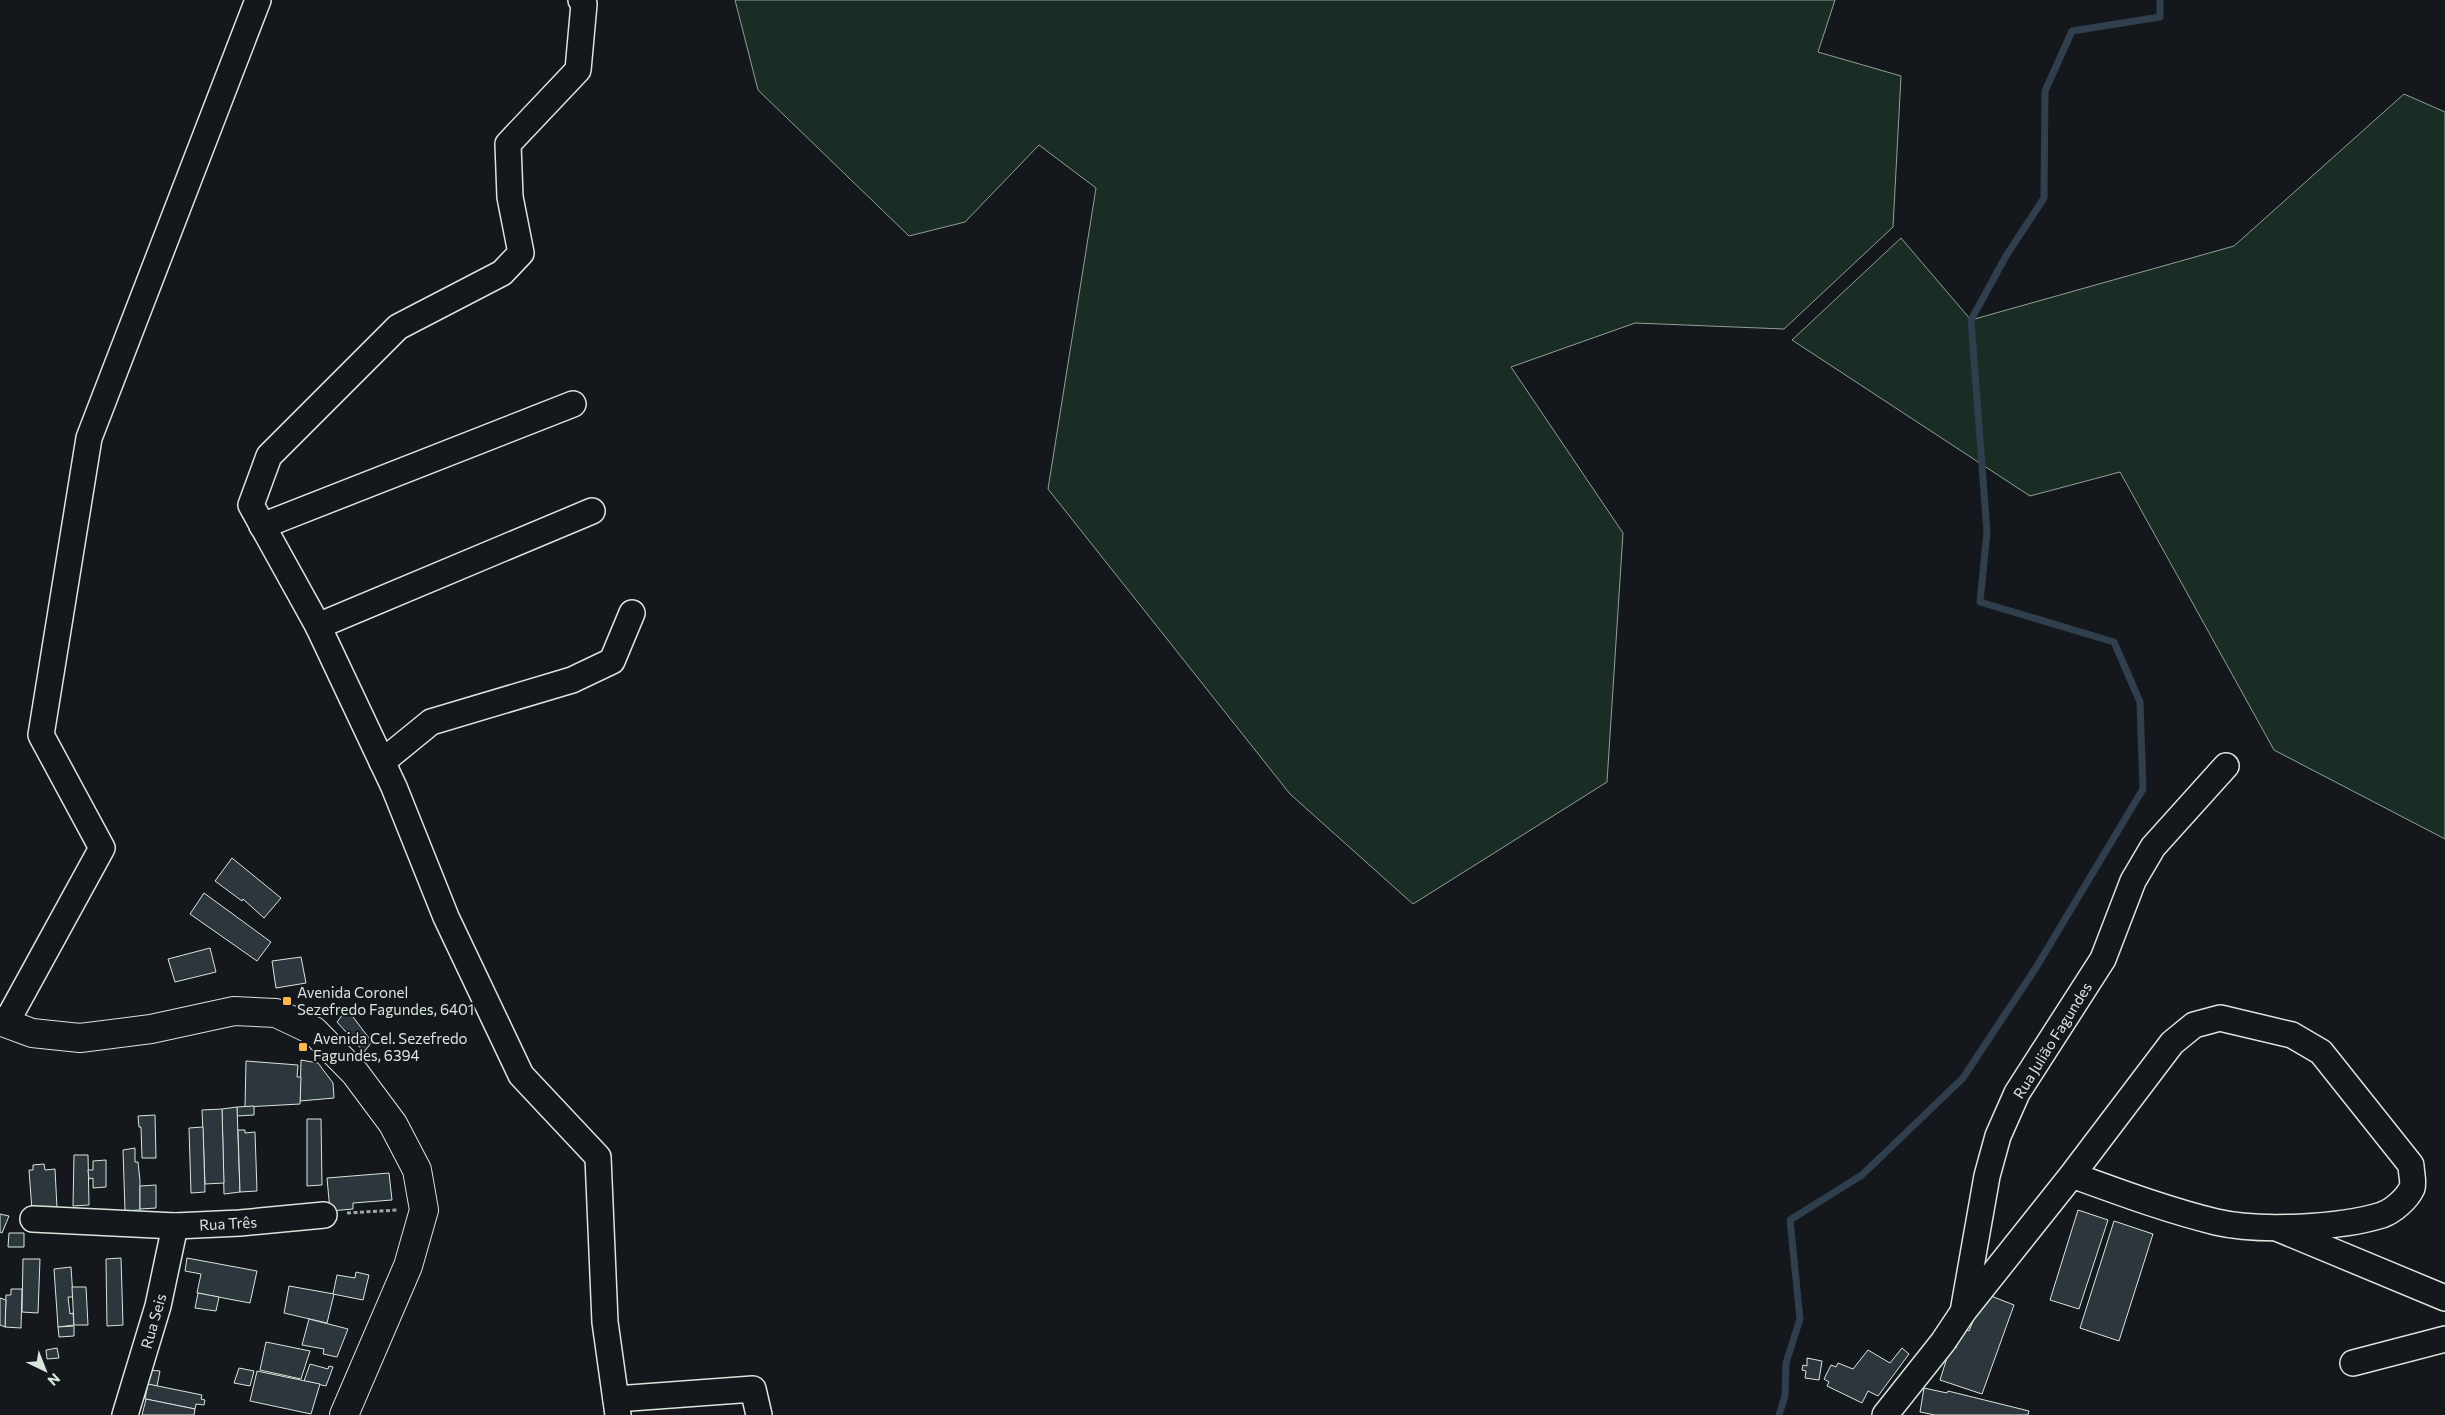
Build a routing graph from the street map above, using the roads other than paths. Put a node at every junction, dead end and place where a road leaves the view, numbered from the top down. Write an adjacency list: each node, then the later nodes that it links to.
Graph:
1 (258, 0): 10 (street)
2 (581, 0): 5 (street)
3 (573, 404): 5 (street)
4 (592, 511): 7 (street)
5 (262, 526): 7 (street)
6 (632, 613): 8 (street)
7 (318, 626): 8 (street)
8 (382, 762): 20 (street)
9 (2226, 766): 17 (street, Rua Julião Fagundes)
10 (3, 1022): 22 (main road)
11 (2072, 1176): 15 (street); 15 (street); 17 (street)
12 (324, 1215): 14 (street, Rua Três)
13 (33, 1219): 14 (street, Rua Três)
14 (175, 1226): 21 (street, Rua Seis)
15 (2274, 1227): 16 (street)
16 (2445, 1298)
17 (1963, 1312): 24 (street, Rua Julião Fagundes)
18 (2445, 1339): 19 (street)
19 (2353, 1363)
20 (617, 1407): 23 (street)
21 (125, 1415)
22 (344, 1415)
23 (760, 1415)
24 (1885, 1415)

